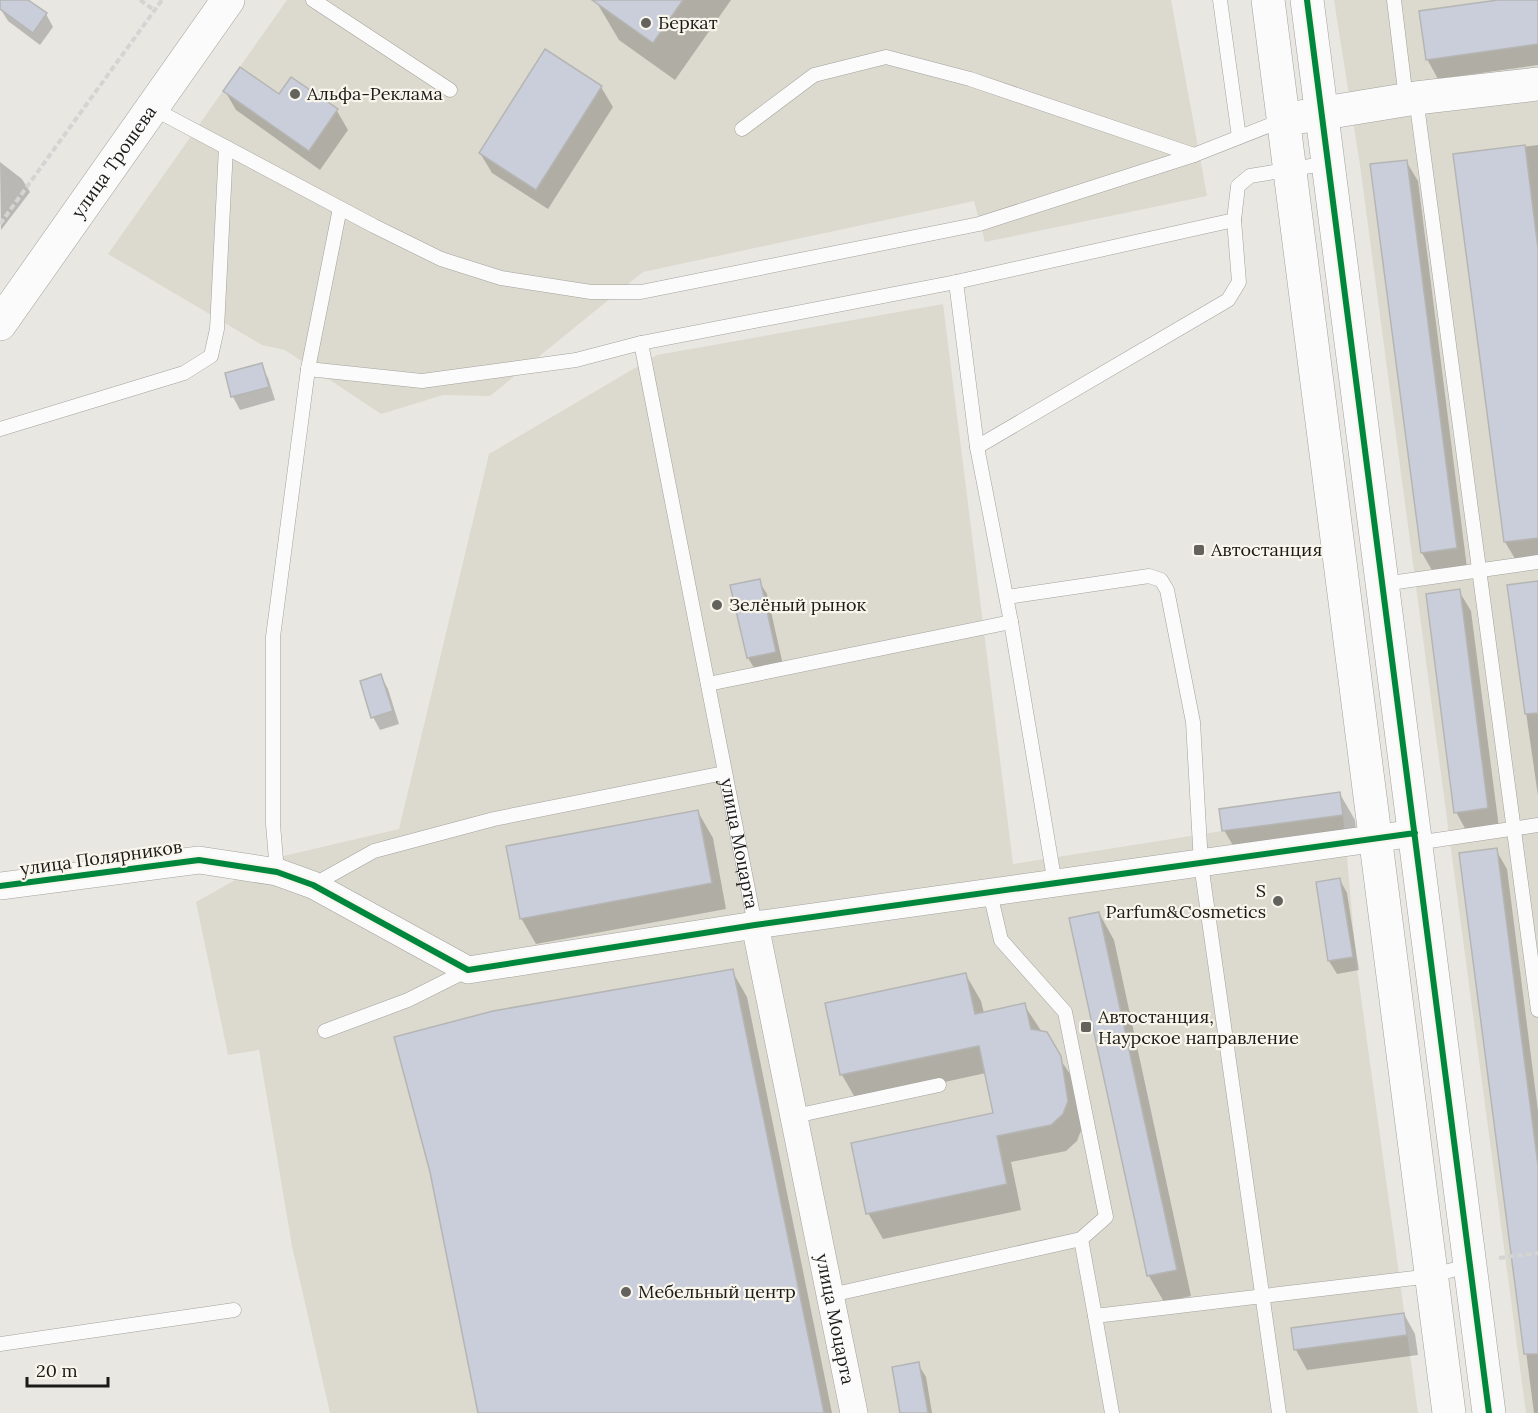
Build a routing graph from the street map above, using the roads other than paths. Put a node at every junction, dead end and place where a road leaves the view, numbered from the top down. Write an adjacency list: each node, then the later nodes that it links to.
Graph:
1 (314, 0): 7 (lane)
2 (1220, 0): 14 (lane)
3 (1268, 0): 12 (street)
4 (1308, 0): 11 (street)
5 (1394, 0): 9 (lane)
6 (226, 1): 10 (street, улица Трошева)
7 (450, 90)
8 (1537, 90): 9 (street)
9 (1411, 99): 11 (street); 28 (lane)
10 (152, 108): 15 (lane); 22 (street, улица Трошева)
11 (1322, 113): 12 (street); 17 (street)
12 (1283, 120): 14 (lane); 18 (street)
13 (742, 129): 16 (lane)
14 (1239, 137): 16 (lane)
15 (226, 147): 19 (lane); 25 (lane)
16 (1194, 155): 19 (lane)
17 (1329, 163): 18 (lane); 29 (street)
18 (1290, 169): 20 (lane); 37 (street)
19 (340, 208): 24 (lane)
20 (1234, 220): 21 (lane); 26 (lane)
21 (956, 282): 23 (lane); 26 (lane)
22 (0, 324)
23 (641, 343): 24 (lane); 32 (lane, улица Моцарта)
24 (308, 369): 39 (lane)
25 (0, 429)
26 (977, 447): 30 (lane)
27 (1538, 562): 28 (lane)
28 (1479, 571): 29 (lane); 35 (lane)
29 (1383, 584): 36 (street)
30 (1006, 597): 31 (lane); 38 (lane)
31 (1011, 622): 32 (lane); 40 (lane)
32 (708, 684): 33 (lane, улица Моцарта)
33 (724, 772): 41 (lane); 44 (lane, улица Моцарта)
34 (1538, 825): 35 (lane)
35 (1514, 828): 36 (lane); 46 (lane)
36 (1415, 838): 37 (street); 51 (street)
37 (1375, 839): 38 (street); 52 (street)
38 (1202, 864): 40 (street); 54 (lane)
39 (277, 872): 41 (street, улица Полярников); 42 (street, улица Полярников)
40 (1055, 884): 43 (street)
41 (313, 885): 45 (street, улица Полярников)
42 (0, 886)
43 (990, 892): 44 (street); 50 (lane)
44 (755, 925): 45 (street); 49 (street, улица Моцарта)
45 (468, 970): 47 (lane)
46 (1538, 1010)
47 (325, 1031)
48 (939, 1085): 49 (lane)
49 (795, 1116): 53 (street, улица Моцарта)
50 (1081, 1239): 53 (lane); 56 (lane)
51 (1484, 1261): 52 (lane); 62 (street)
52 (1431, 1276): 54 (lane); 61 (street)
53 (831, 1295): 58 (street, улица Моцарта)
54 (1263, 1296): 56 (lane); 60 (lane)
55 (234, 1310): 57 (lane)
56 (1095, 1316): 59 (lane)
57 (0, 1344)
58 (854, 1413)
59 (1112, 1413)
60 (1279, 1413)
61 (1449, 1413)
62 (1490, 1413)

